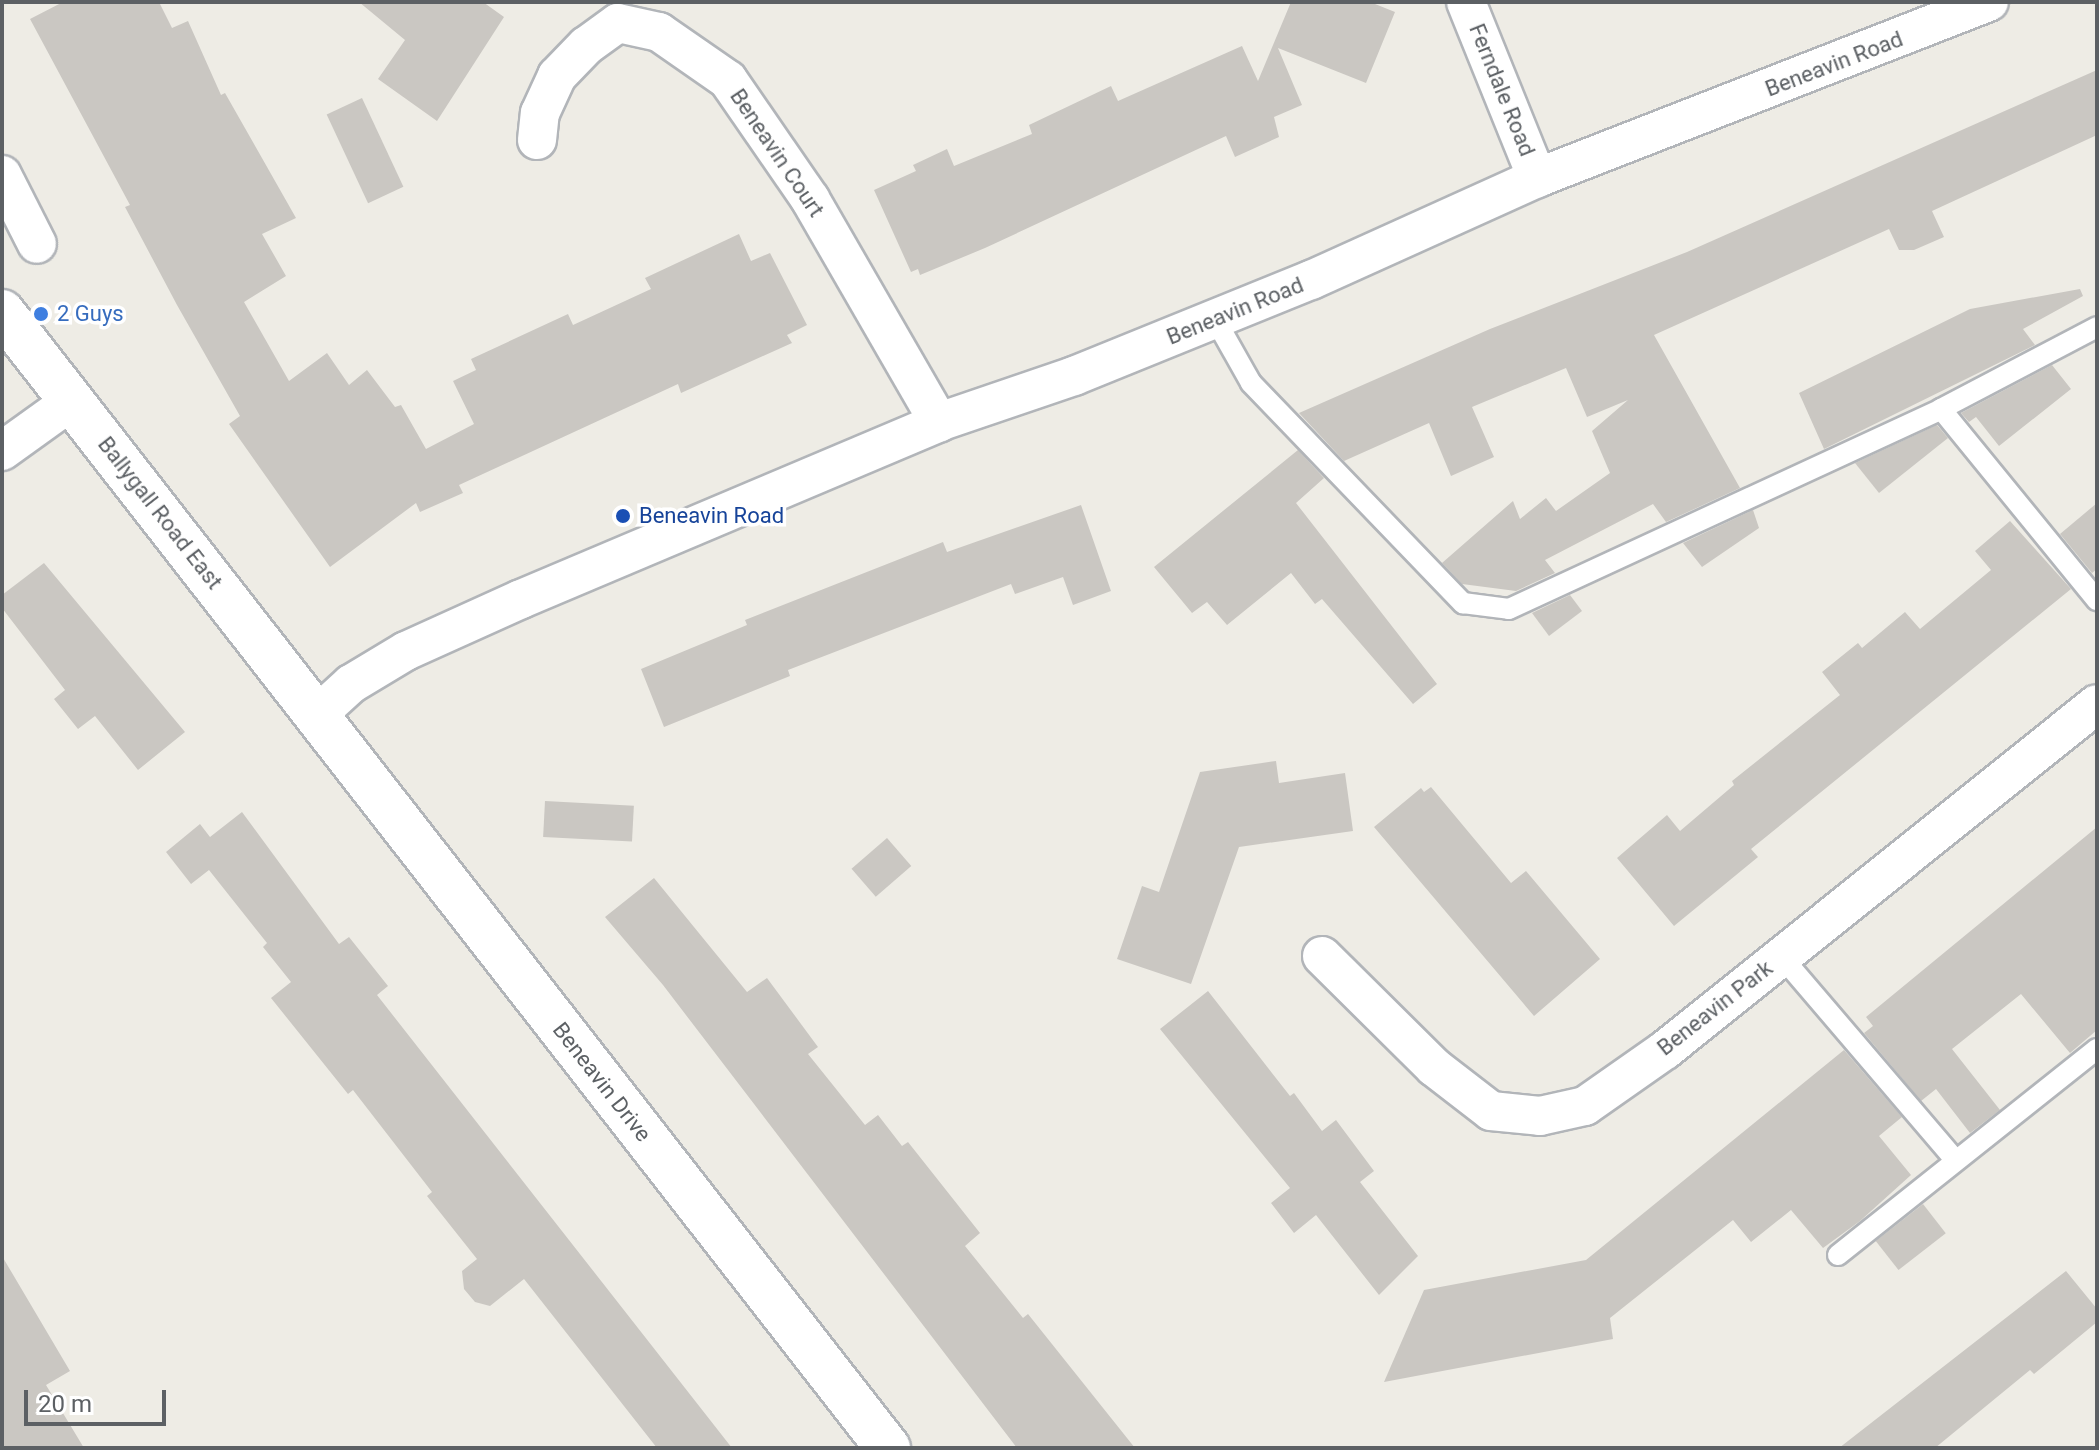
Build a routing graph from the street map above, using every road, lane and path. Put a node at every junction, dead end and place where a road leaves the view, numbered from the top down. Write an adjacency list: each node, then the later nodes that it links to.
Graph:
1 (1466, 2): 6 (street, Ferndale Road)
2 (1989, 2): 3 (street, Beneavin Road)
3 (1937, 13): 6 (street, Beneavin Road)
4 (537, 140): 13 (street, Beneavin Court)
5 (2, 175): 7 (street)
6 (1537, 178): 9 (street, Beneavin Road)
7 (37, 244)
8 (2, 312): 11 (street, Ballygall Road East)
9 (1215, 319): 12 (lane); 13 (street, Beneavin Road)
10 (2097, 327): 12 (lane)
11 (73, 400): 14 (street); 17 (street, Ballygall Road East)
12 (1941, 409): 15 (lane)
13 (939, 422): 17 (street, Beneavin Road)
14 (2, 451)
15 (2097, 600)
16 (2097, 704): 19 (street, Beneavin Park)
17 (317, 715): 23 (street, Beneavin Drive)
18 (1322, 956): 19 (street, Beneavin Park)
19 (1781, 956): 21 (lane)
20 (2097, 1049): 21 (lane)
21 (1955, 1160): 22 (lane)
22 (1838, 1255)
23 (888, 1448)

